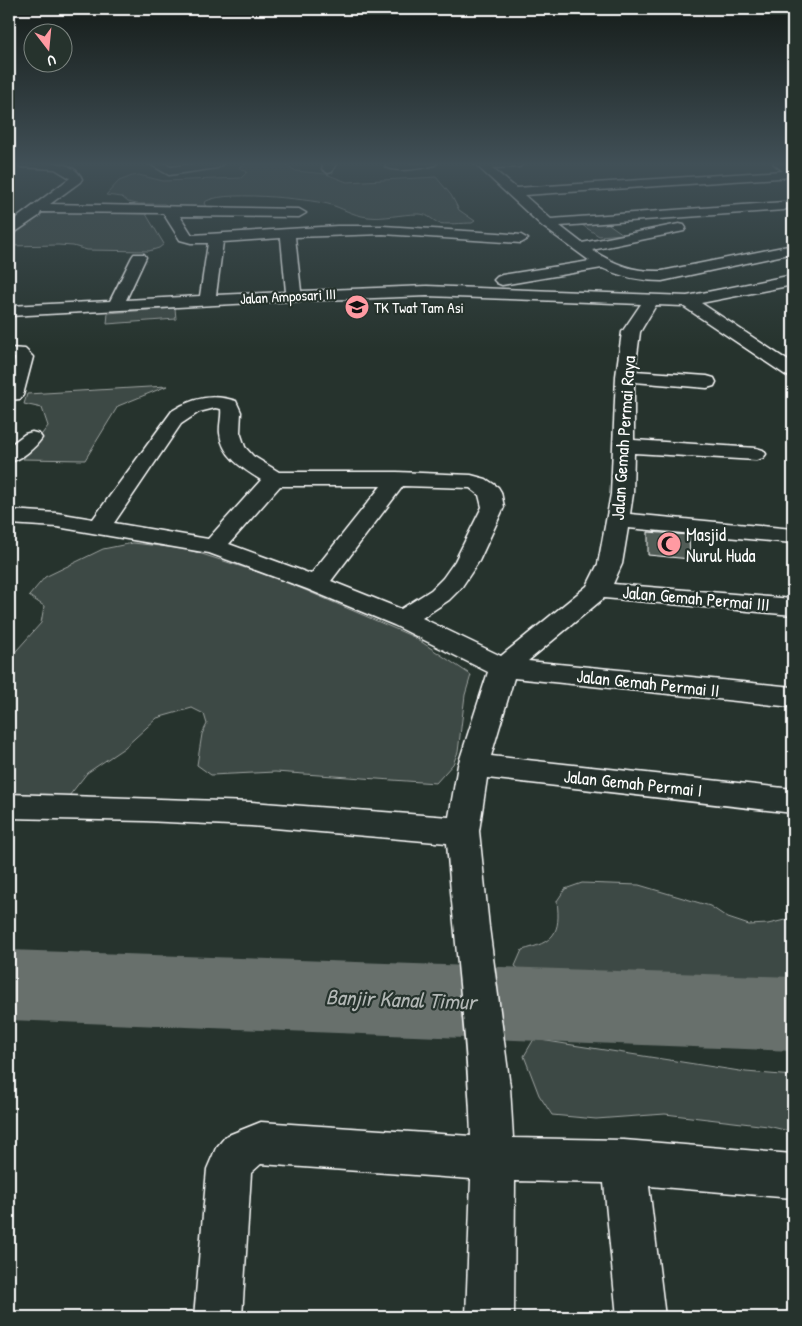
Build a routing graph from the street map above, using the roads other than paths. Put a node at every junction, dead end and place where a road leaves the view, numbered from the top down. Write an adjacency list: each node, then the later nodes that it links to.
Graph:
1 (178, 225): 5 (street)
2 (549, 225): 7 (street)
3 (696, 225): 7 (street)
4 (288, 233): 5 (street); 6 (street); 14 (street)
5 (216, 238): 16 (street)
6 (521, 239)
7 (578, 248): 10 (street)
8 (793, 249): 11 (street)
9 (139, 256): 18 (street)
10 (605, 263): 11 (street); 12 (street)
11 (654, 277): 15 (street)
12 (502, 280)
13 (792, 282): 17 (street, Jalan Amposari III)
14 (294, 296): 15 (street, Jalan Amposari III); 16 (street, Jalan Amposari III)
15 (660, 297): 17 (street, Jalan Amposari III); 22 (street, Jalan Gemah Permai Raya)
16 (207, 300): 18 (street, Jalan Amposari III)
17 (688, 300): 21 (street)
18 (116, 305): 19 (street, Jalan Amposari III)
19 (9, 311)
20 (9, 353): 24 (street)
21 (793, 372)
22 (625, 376): 23 (street); 26 (street, Jalan Gemah Permai Raya)
23 (707, 382)
24 (13, 395)
25 (32, 438): 28 (street)
26 (623, 446): 27 (street); 32 (street, Jalan Gemah Permai Raya)
27 (756, 454)
28 (9, 456)
29 (274, 479): 30 (street); 33 (street); 35 (street)
30 (397, 479): 36 (street); 39 (street)
31 (9, 517): 33 (street)
32 (618, 520): 34 (street); 37 (street, Jalan Gemah Permai Raya)
33 (100, 526): 35 (street)
34 (793, 536)
35 (214, 547): 36 (street)
36 (316, 584): 39 (street)
37 (598, 590): 38 (street, Jalan Gemah Permai III); 40 (street, Jalan Gemah Permai Raya)
38 (793, 607)
39 (403, 619): 40 (street)
40 (503, 668): 41 (street, Jalan Gemah Permai II); 42 (street)
41 (793, 697)
42 (474, 765): 43 (street, Jalan Gemah Permai I); 45 (street)
43 (793, 801)
44 (9, 806): 45 (street)
45 (463, 831): 46 (street)
46 (493, 1159): 47 (street); 49 (street); 50 (street)
47 (624, 1162): 48 (street); 51 (street)
48 (793, 1176)
49 (218, 1317)
50 (490, 1317)
51 (641, 1317)

